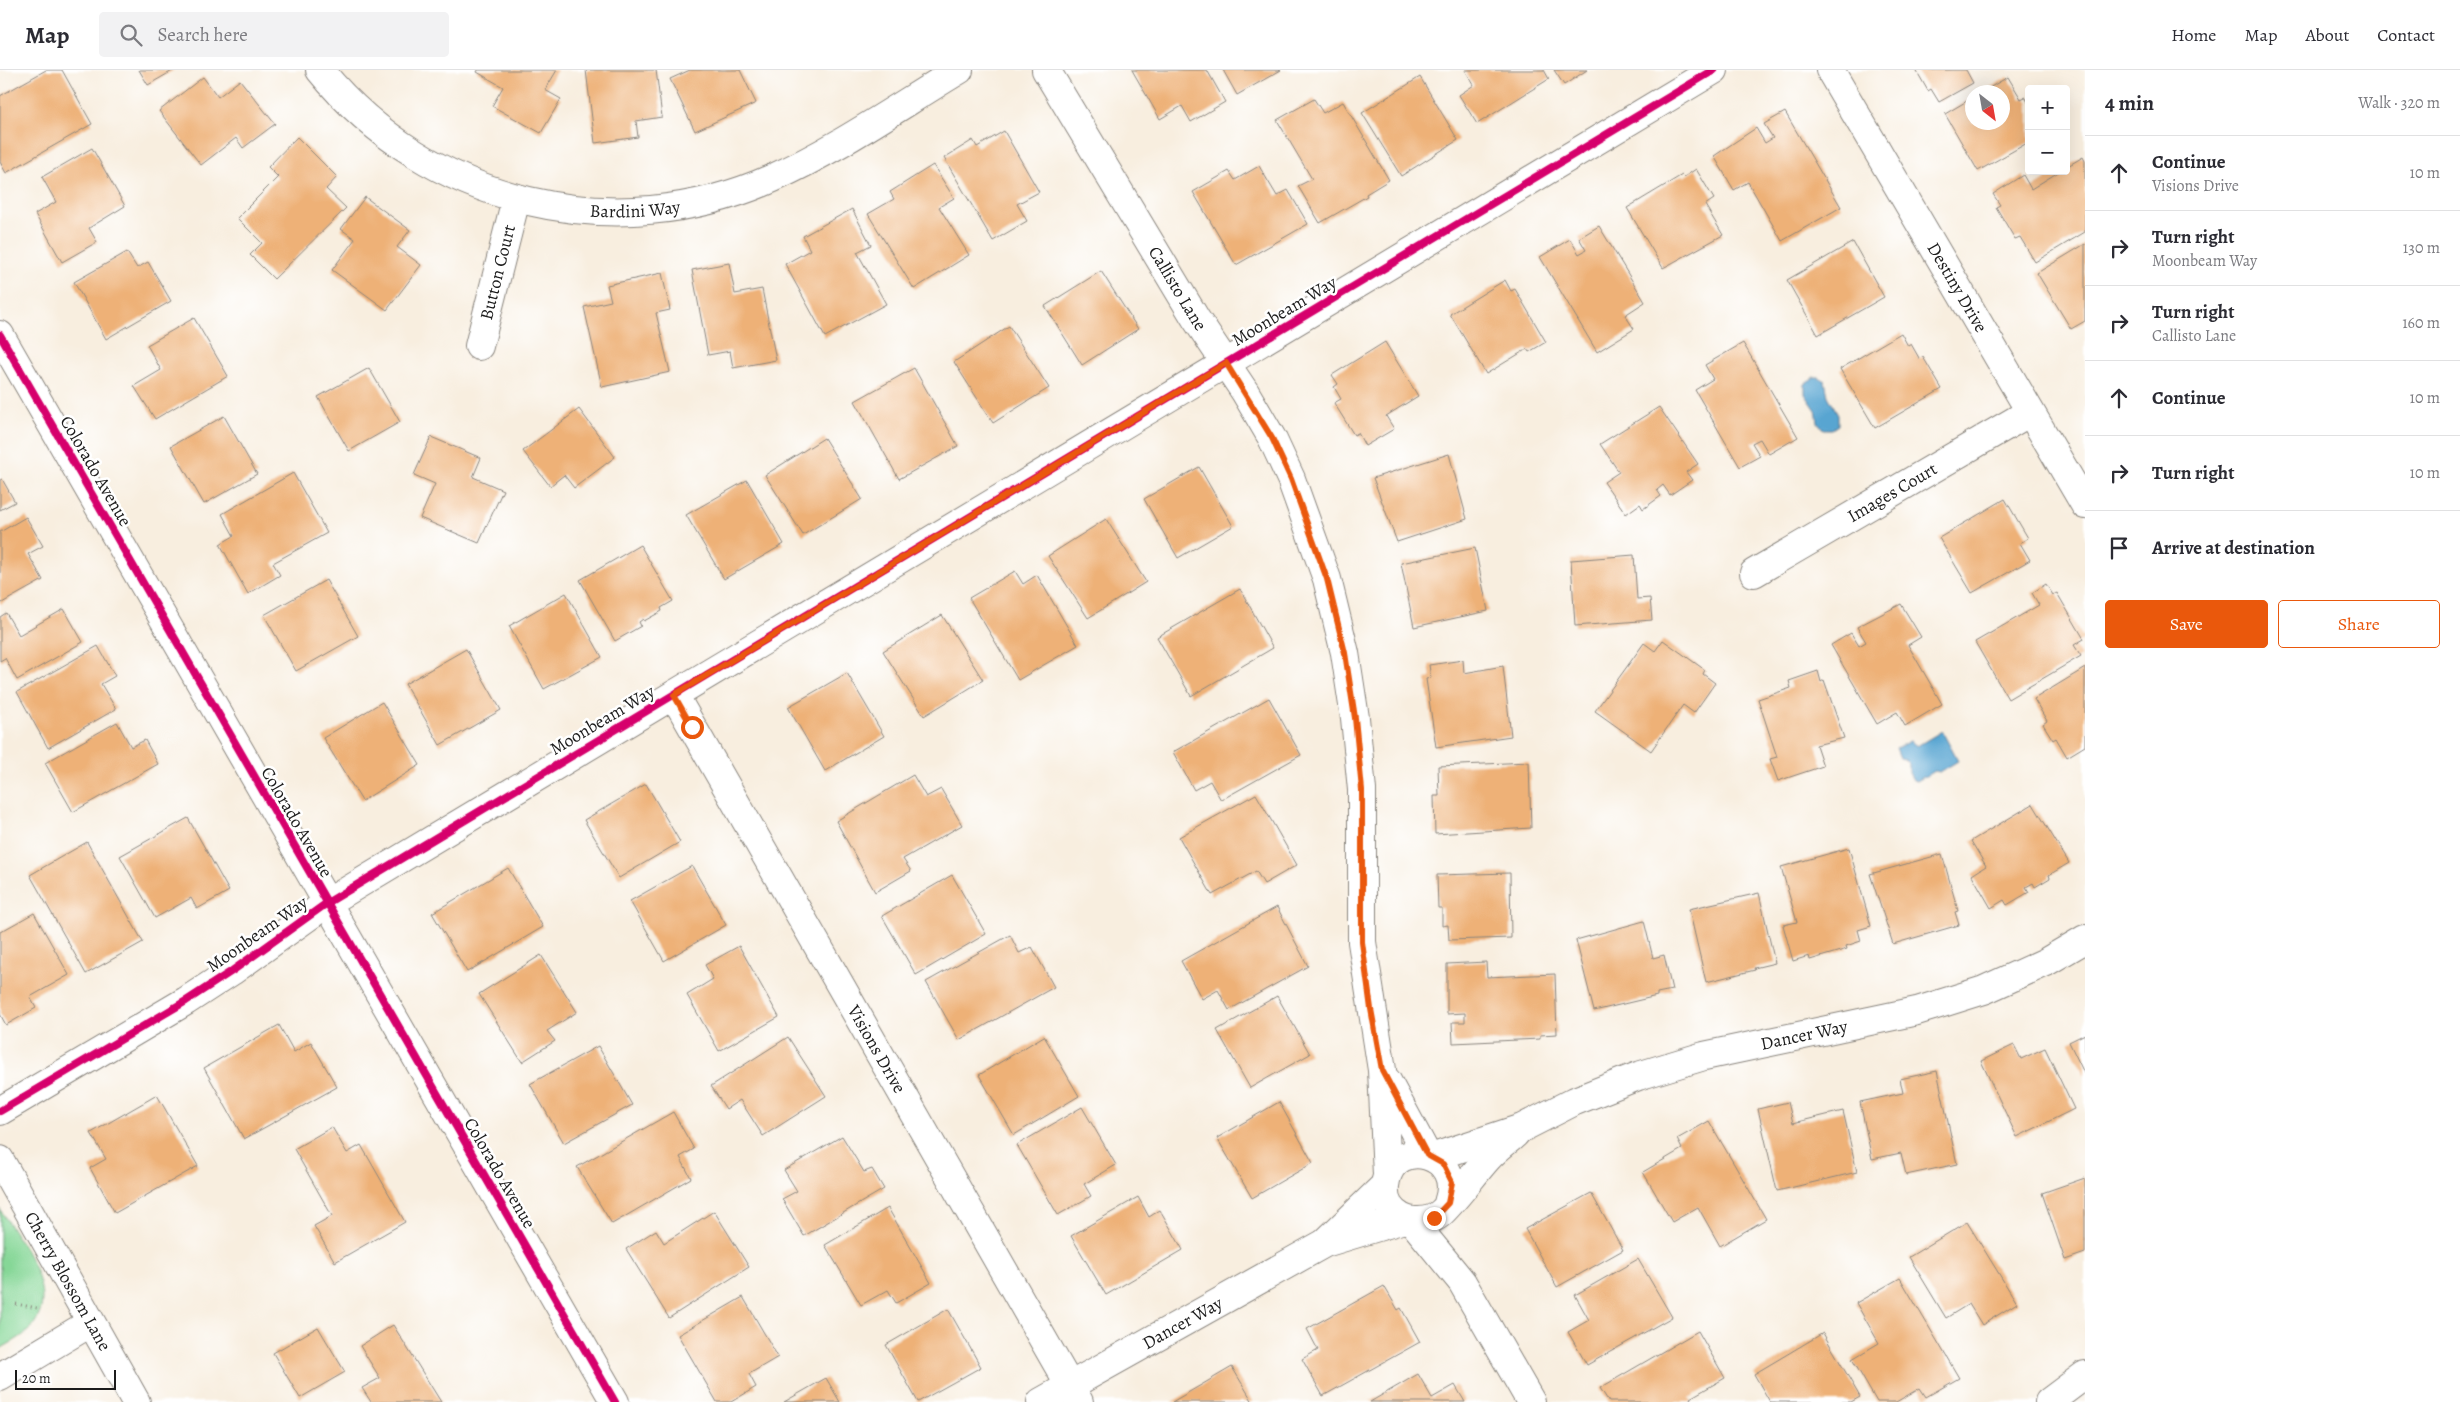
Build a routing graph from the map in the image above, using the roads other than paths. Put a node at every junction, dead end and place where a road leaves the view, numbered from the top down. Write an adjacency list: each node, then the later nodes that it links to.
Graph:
1 (320, 70): 6 (street, Bardini Way)
2 (959, 70): 6 (street, Bardini Way)
3 (1046, 70): 9 (street, Callisto Lane)
4 (1714, 70): 9 (street, Moonbeam Way)
5 (1830, 70): 10 (street, Destiny Drive)
6 (516, 199): 8 (street, Button Court)
7 (0, 334): 14 (street, Colorado Avenue)
8 (479, 346)
9 (1226, 363): 13 (street, Moonbeam Way); 16 (street, Callisto Lane)
10 (2030, 412): 11 (street, Destiny Drive); 12 (street, Images Court)
11 (2085, 505)
12 (1754, 573)
13 (674, 695): 14 (street, Moonbeam Way); 29 (street, Visions Drive)
14 (327, 903): 17 (street, Moonbeam Way); 31 (street, Colorado Avenue)
15 (2085, 939): 18 (street, Dancer Way)
16 (1382, 1070): 19 (street, Callisto Lane); 21 (street, Callisto Lane)
17 (0, 1111)
18 (1522, 1128): 19 (street, Dancer Way); 22 (street, Dancer Way)
19 (1431, 1156): 21 (street); 22 (street)
20 (0, 1160): 26 (street, Cherry Blossom Lane)
21 (1386, 1181): 23 (street); 24 (street, Dancer Way)
22 (1445, 1207): 23 (street); 25 (street)
23 (1409, 1220): 24 (street, Dancer Way); 25 (street)
24 (1325, 1242): 29 (street, Dancer Way)
25 (1462, 1282): 33 (street)
26 (90, 1323): 28 (street); 30 (street, Cherry Blossom Lane)
27 (2085, 1375): 34 (street)
28 (0, 1376)
29 (1075, 1394): 32 (street, Dancer Way)
30 (136, 1402)
31 (614, 1402)
32 (1041, 1402)
33 (1531, 1402)
34 (2049, 1402)

